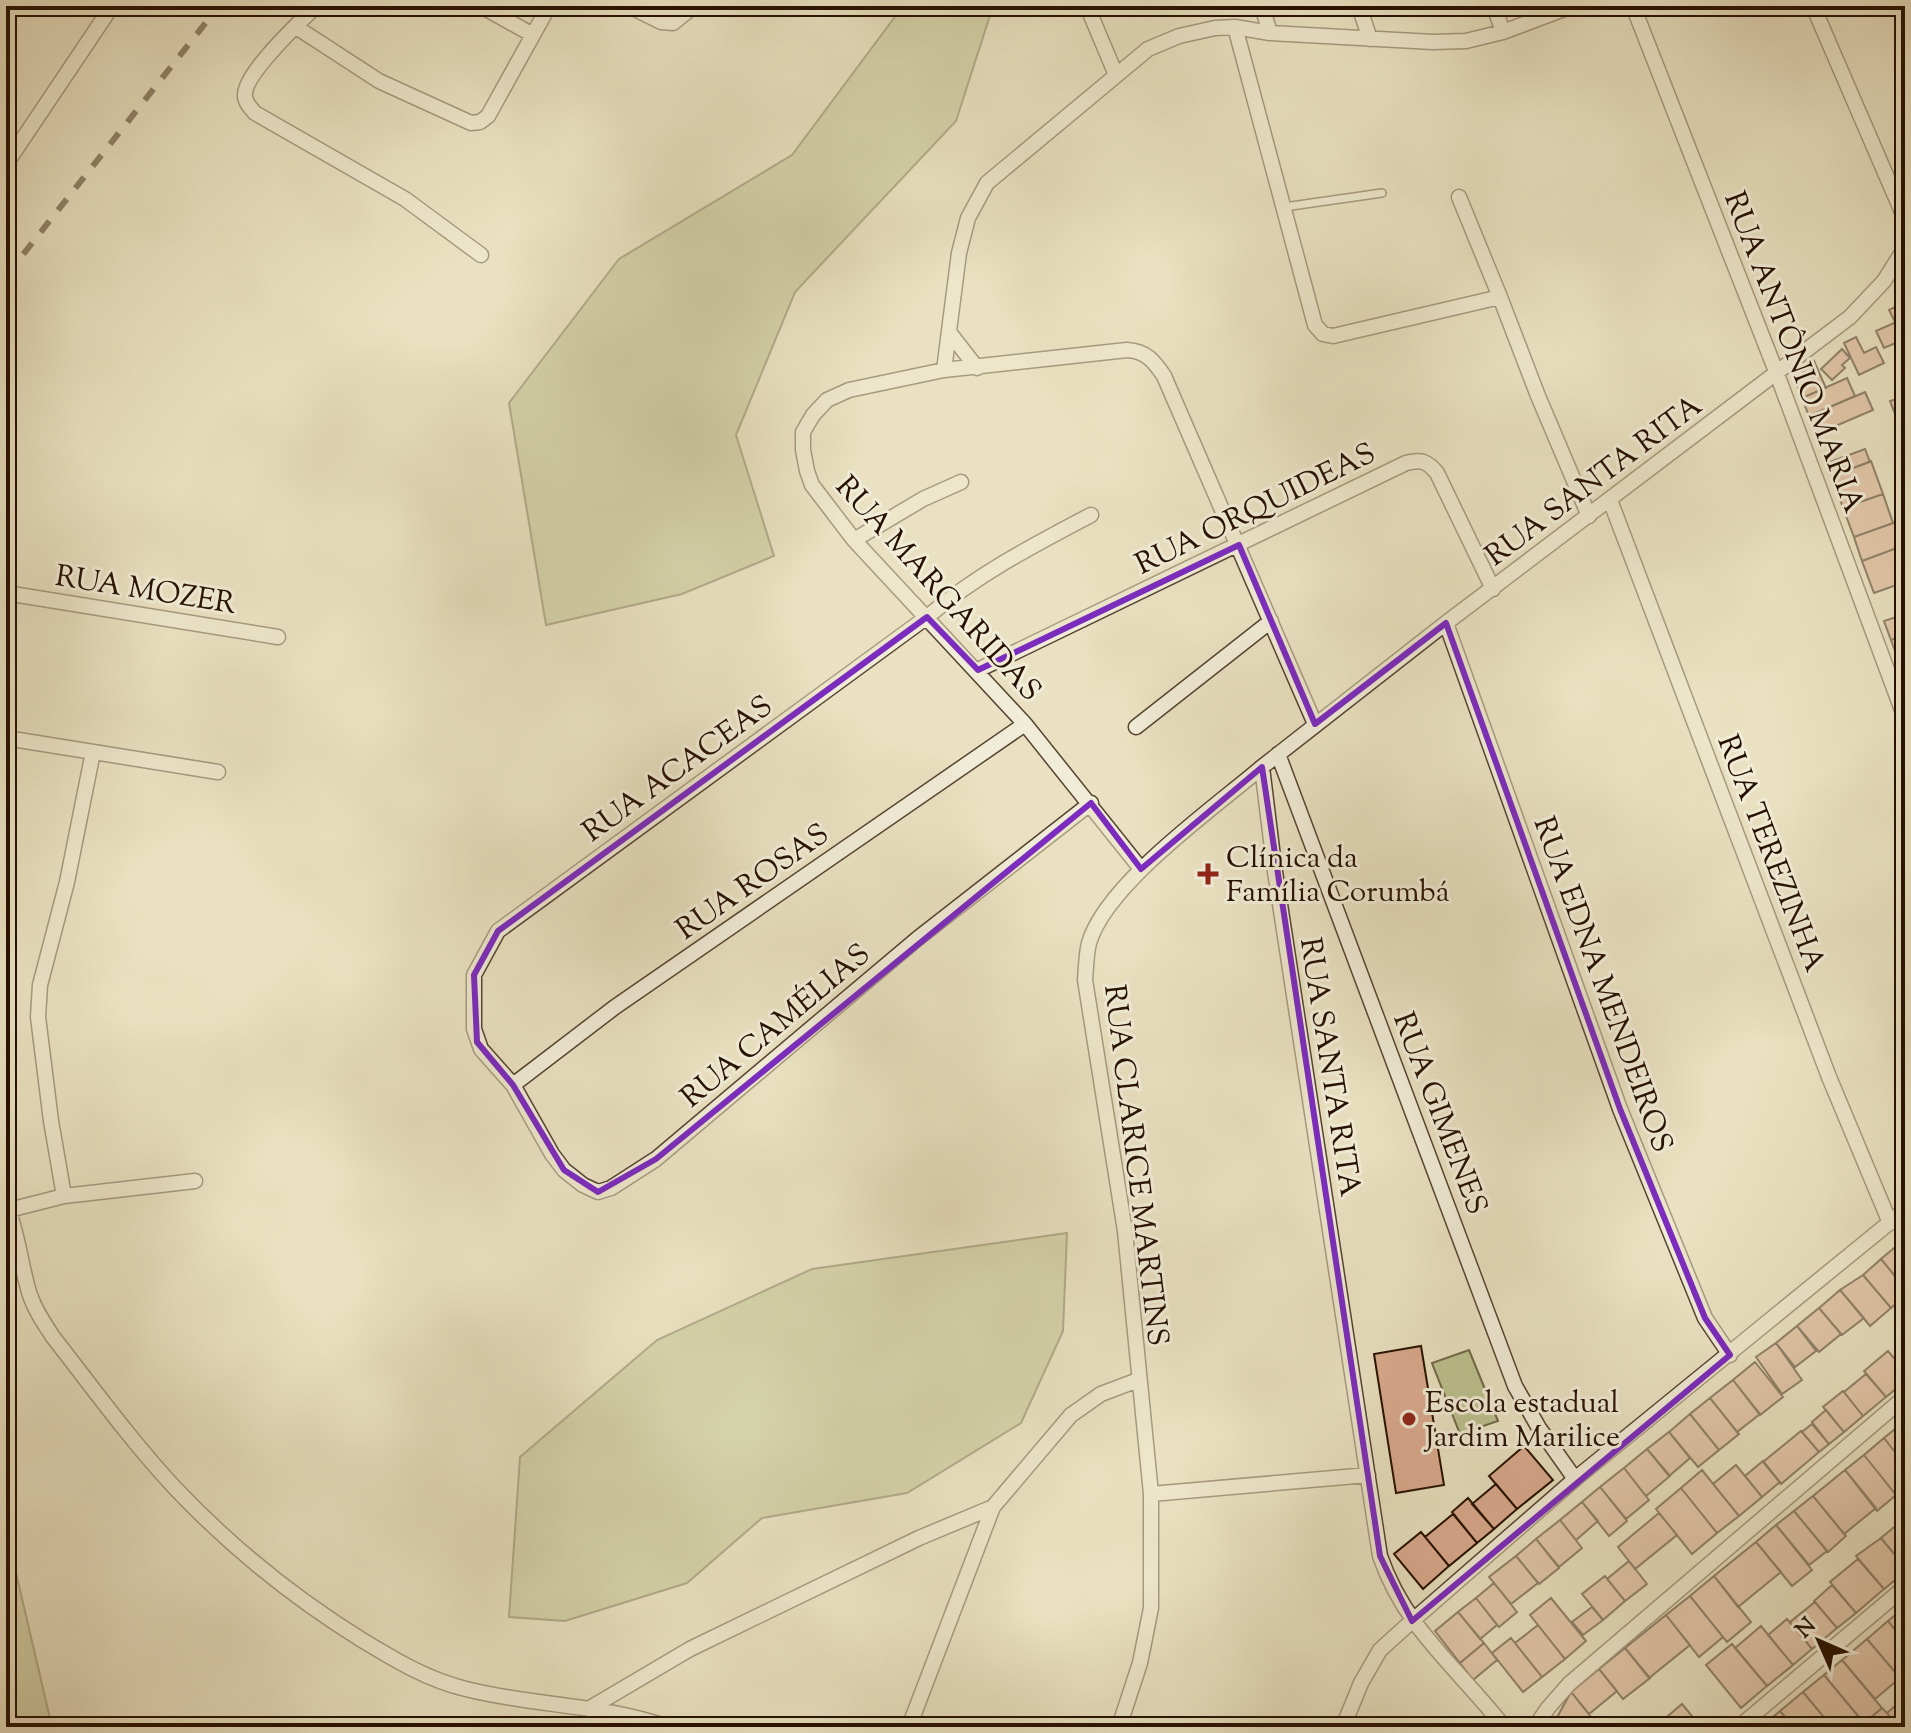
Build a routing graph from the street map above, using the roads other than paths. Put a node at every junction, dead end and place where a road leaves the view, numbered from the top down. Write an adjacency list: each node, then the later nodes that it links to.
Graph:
1 (112, 6): 21 (street)
2 (316, 6): 14 (street)
3 (481, 6): 18 (street)
4 (549, 6): 18 (street)
5 (629, 6): 6 (street)
6 (694, 6)
7 (1087, 6): 20 (street)
8 (1262, 6): 17 (street)
9 (1359, 6): 19 (street)
10 (1494, 6): 16 (street)
11 (1633, 6): 32 (street, RUA ANTÔNIO MARIA)
12 (1813, 6): 25 (street)
13 (1568, 7): 16 (street)
14 (296, 27): 18 (street); 27 (street)
15 (1235, 27): 17 (street); 20 (street); 24 (street)
16 (1503, 32): 19 (street)
17 (1270, 33): 19 (street)
18 (533, 35)
19 (1370, 39)
20 (1116, 75): 29 (street)
21 (8, 157)
22 (1382, 193): 24 (lane)
23 (1459, 197): 28 (street)
24 (1284, 207): 28 (street)
25 (1905, 219)
26 (1905, 248): 32 (street, RUA SANTA RITA)
27 (481, 255)
28 (1500, 297): 36 (street)
29 (949, 332): 30 (street); 31 (street)
30 (977, 368): 31 (street, RUA MARGARIDAS); 38 (street, RUA MARGARIDAS)
31 (944, 370): 37 (street, RUA MARGARIDAS)
32 (1777, 374): 34 (street, RUA SANTA RITA); 46 (street, RUA ANTÔNIO MARIA)
33 (961, 482): 37 (street)
34 (1610, 500): 36 (street, RUA SANTA RITA); 62 (street, RUA TEREZINHA)
35 (1091, 515): 41 (street)
36 (1589, 516): 39 (street, RUA SANTA RITA)
37 (854, 540): 41 (street, RUA MARGARIDAS)
38 (1239, 545): 39 (street, RUA ORQUIDEAS); 42 (street); 45 (street, RUA ORQUIDEAS)
39 (1493, 589): 43 (street, RUA SANTA RITA)
40 (6, 593): 44 (street, RUA MOZER)
41 (927, 617): 45 (street, RUA MARGARIDAS); 57 (street, RUA ACACEAS)
42 (1271, 621): 48 (street); 49 (street)
43 (1446, 623): 48 (street, RUA SANTA RITA); 63 (street, RUA EDNA MENDEIROS)
44 (278, 637)
45 (978, 670): 47 (street, RUA MARGARIDAS)
46 (1905, 718)
47 (1025, 724): 55 (street, RUA MARGARIDAS); 57 (street, RUA ROSAS)
48 (1315, 724): 52 (street, RUA SANTA RITA)
49 (1136, 727)
50 (6, 738): 51 (street)
51 (93, 752): 54 (street); 59 (street)
52 (1278, 754): 53 (street, RUA SANTA RITA); 67 (street, RUA GIMENES)
53 (1262, 767): 56 (street, RUA CLARICE MARTINS); 66 (street, RUA SANTA RITA)
54 (218, 772)
55 (1091, 803): 56 (street, RUA MARGARIDAS); 57 (street, RUA CAMÉLIAS)
56 (1141, 869): 64 (street, RUA CLARICE MARTINS)
57 (513, 1085)
58 (195, 1181): 59 (street)
59 (64, 1196): 60 (street)
60 (7, 1207): 72 (street)
61 (1905, 1210): 62 (street)
62 (1890, 1223): 63 (street)
63 (1730, 1355): 67 (street)
64 (1138, 1380): 68 (street); 69 (street, RUA CLARICE MARTINS)
65 (1905, 1397): 78 (street)
66 (1368, 1475): 68 (street); 71 (street, RUA SANTA RITA)
67 (1575, 1479): 71 (street)
68 (1151, 1494): 75 (street)
69 (993, 1507): 72 (street, RUA CLARICE MARTINS); 74 (street)
70 (1905, 1587): 79 (street)
71 (1412, 1621): 76 (street); 77 (street, RUA SANTA RITA)
72 (590, 1708): 73 (street)
73 (667, 1727)
74 (909, 1727)
75 (1119, 1727)
76 (1343, 1727)
77 (1504, 1727)
78 (1535, 1727)
79 (1739, 1727)

